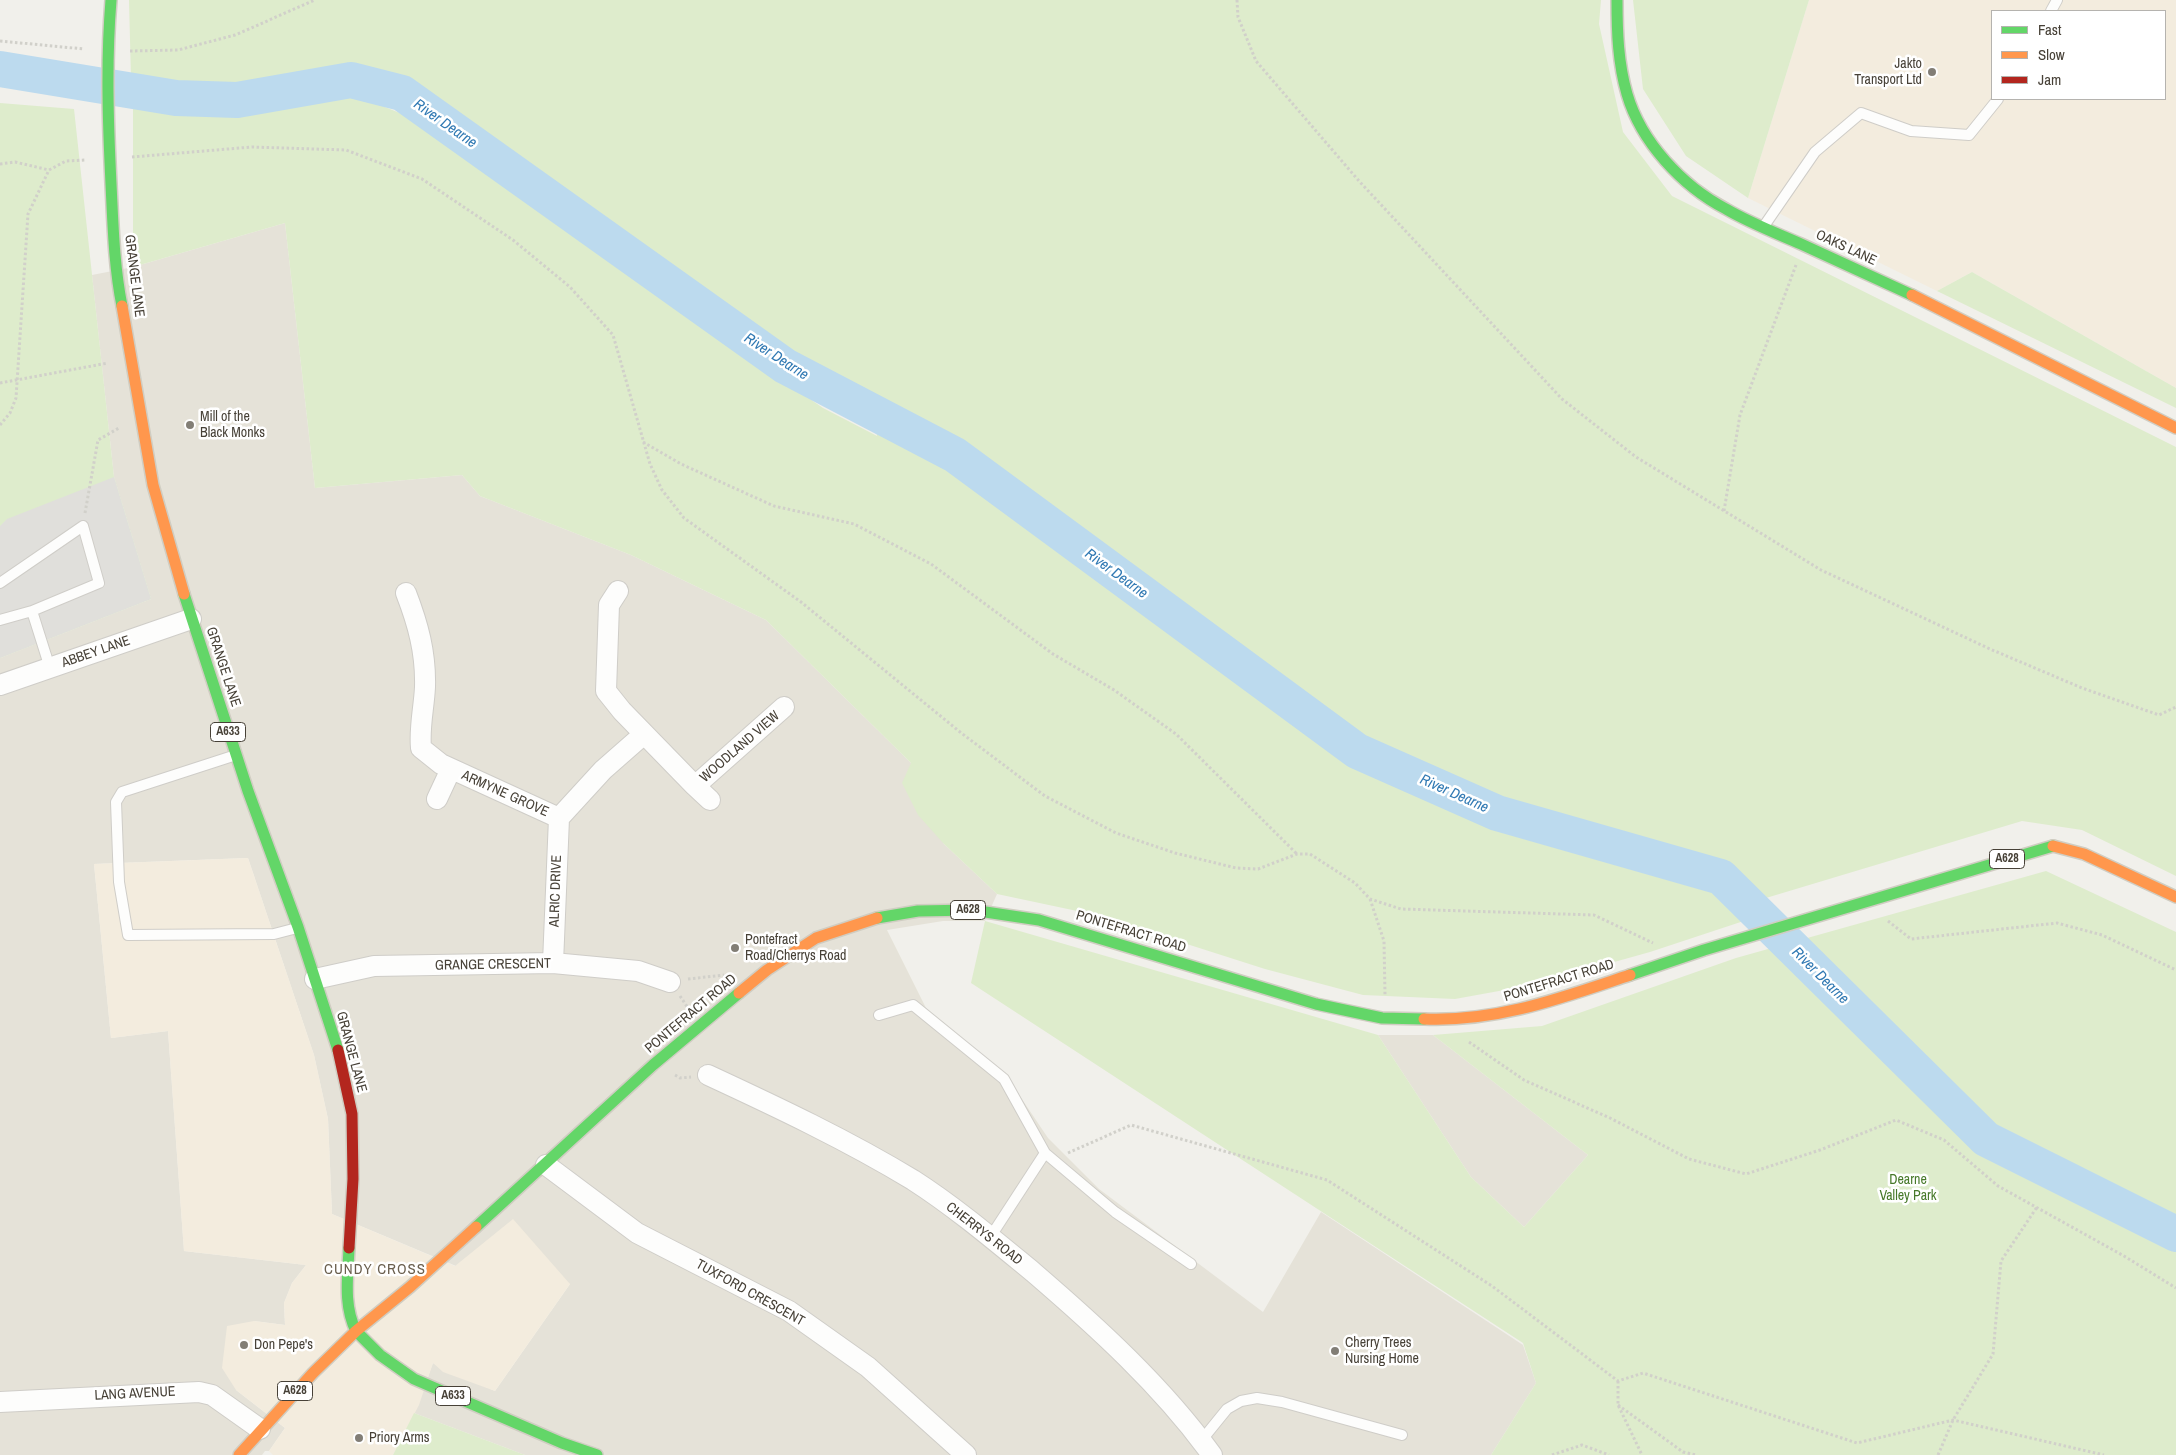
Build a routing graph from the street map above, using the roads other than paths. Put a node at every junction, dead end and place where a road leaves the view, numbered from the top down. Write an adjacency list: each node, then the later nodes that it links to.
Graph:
1 (111, 0): 10 (main road, GRANGE LANE / A633)
2 (1617, 0): 4 (main road, OAKS LANE)
3 (1997, 100): 4 (lane)
4 (1764, 227): 5 (main road, OAKS LANE)
5 (2176, 428)
6 (0, 583): 9 (lane)
7 (618, 591): 15 (street, WOODLAND VIEW)
8 (406, 593): 17 (street, ARMYNE GROVE)
9 (32, 611): 11 (lane); 12 (lane)
10 (191, 619): 12 (street, ABBEY LANE); 16 (main road, GRANGE LANE / A633)
11 (0, 620)
12 (50, 668): 13 (street, ABBEY LANE)
13 (0, 685)
14 (784, 707): 18 (street, WOODLAND VIEW)
15 (644, 734): 18 (street, WOODLAND VIEW); 21 (street)
16 (236, 755): 23 (main road, GRANGE LANE / A633); 23 (lane)
17 (451, 769): 19 (street, ARMYNE GROVE); 21 (street, ARMYNE GROVE)
18 (695, 786): 20 (street, WOODLAND VIEW)
19 (437, 799)
20 (710, 800)
21 (559, 818): 24 (street, ALRIC DRIVE)
22 (2176, 897): 30 (main road, PONTEFRACT ROAD / A628)
23 (298, 927): 25 (main road, GRANGE LANE / A633)
24 (553, 963): 25 (street, GRANGE CRESCENT); 26 (street, GRANGE CRESCENT)
25 (315, 979): 33 (main road, GRANGE LANE / A633)
26 (670, 982)
27 (879, 1015): 29 (lane)
28 (708, 1075): 31 (street, CHERRYS ROAD)
29 (1045, 1153): 31 (lane); 32 (lane)
30 (546, 1164): 33 (main road, PONTEFRACT ROAD / A628); 42 (street, TUXFORD CRESCENT)
31 (991, 1236): 38 (street, CHERRYS ROAD)
32 (1191, 1264)
33 (356, 1331): 35 (main road, PONTEFRACT ROAD / A628); 37 (main road, A633)
34 (0, 1402): 35 (street, LANG AVENUE)
35 (260, 1429): 39 (main road, PONTEFRACT ROAD / A628)
36 (1402, 1435): 38 (lane)
37 (562, 1443): 40 (main road, A633); 41 (main road, A633)
38 (1206, 1448)
39 (239, 1455)
40 (582, 1455)
41 (597, 1455)
42 (966, 1455)

